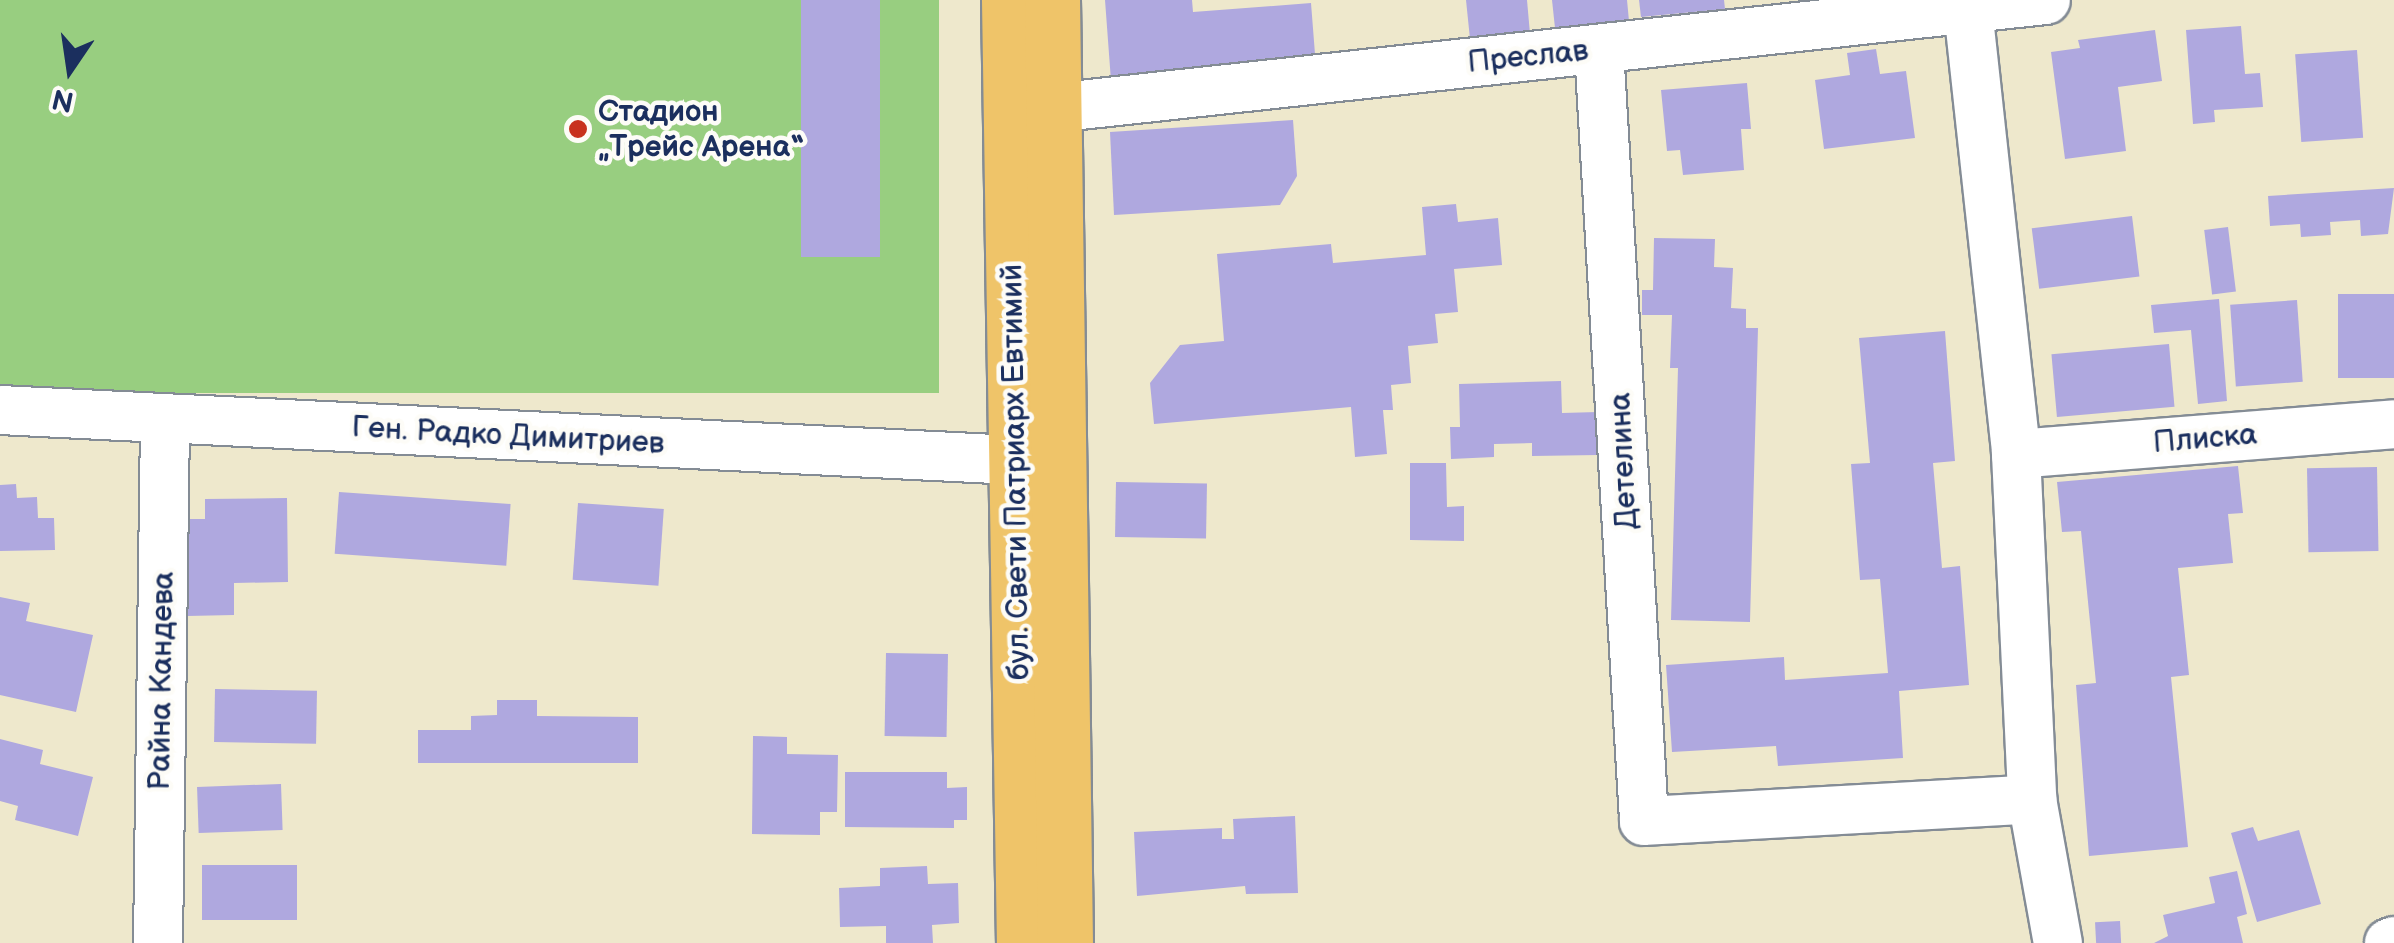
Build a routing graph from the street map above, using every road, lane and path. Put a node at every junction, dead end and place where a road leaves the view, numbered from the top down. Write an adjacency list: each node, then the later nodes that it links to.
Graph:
1 (1009, 0): 6 (main road, бул. Свети Патриарх Евтимий)
2 (1052, 0): 6 (main road, бул. Свети Патриарх Евтимий)
3 (2046, 0): 4 (street, Преслав)
4 (1968, 5): 5 (street, Преслав); 10 (street)
5 (1599, 50): 6 (street, Преслав); 12 (street, Детелина)
6 (1032, 111): 11 (main road, бул. Свети Патриарх Евтимий); 15 (main road, бул. Свети Патриарх Евтимий)
7 (0, 410): 8 (street, Ген. Радко Димитриев)
8 (166, 420): 11 (street, Ген. Радко Димитриев); 13 (street, Райна Кандева)
9 (2394, 424): 10 (street, Плиска)
10 (2016, 454): 12 (street)
11 (1016, 460): 14 (main road, бул. Свети Патриарх Евтимий)
12 (2032, 799): 16 (street)
13 (158, 943)
14 (1024, 943)
15 (1065, 943)
16 (2058, 943)

